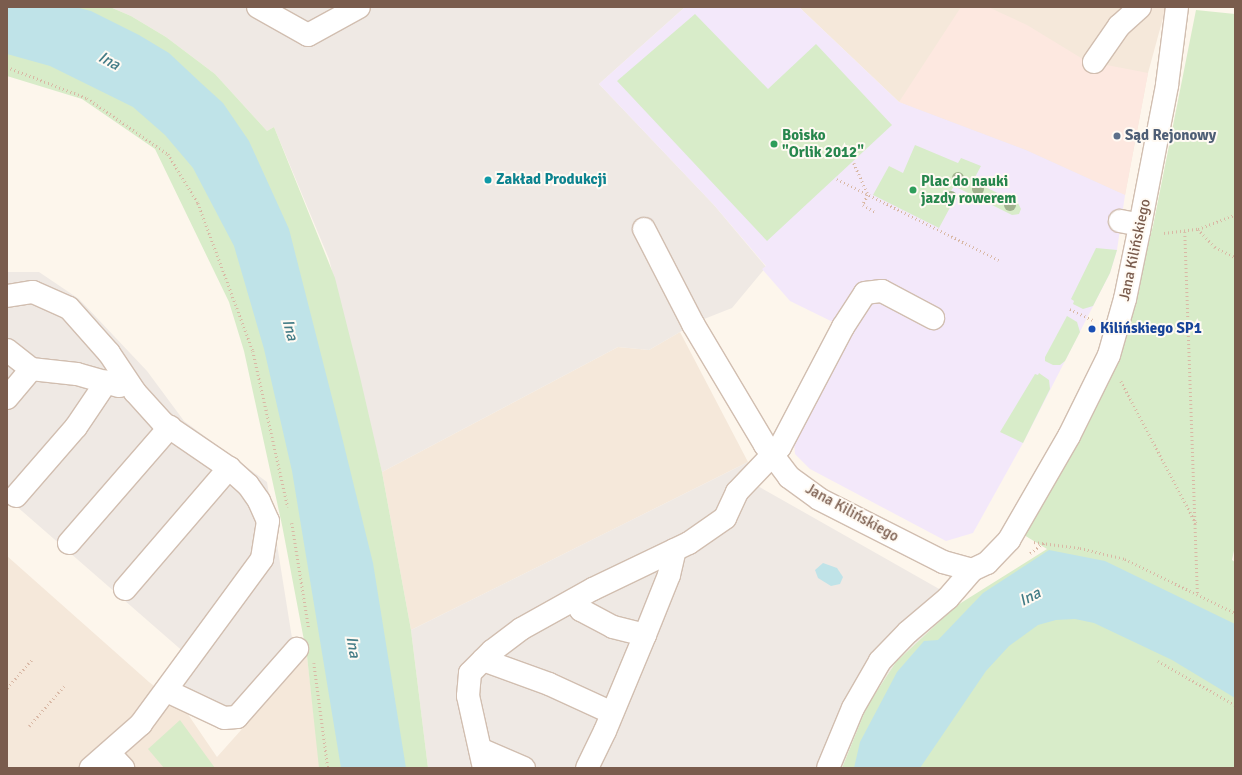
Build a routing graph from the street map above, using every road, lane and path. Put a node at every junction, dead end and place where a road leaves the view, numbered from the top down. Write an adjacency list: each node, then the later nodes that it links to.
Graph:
1 (258, 7): 2 (street)
2 (359, 7)
3 (1177, 7): 23 (street, Jana Kilińskiego)
4 (1131, 9): 5 (street)
5 (1094, 62)
6 (7, 67): 32 (path)
7 (854, 162): 9 (path)
8 (837, 179): 9 (path)
9 (868, 195): 10 (path); 17 (path)
10 (875, 212)
11 (1235, 215): 13 (path)
12 (644, 229): 29 (street, Jana Kilińskiego)
13 (1198, 229): 14 (path); 16 (path)
14 (1185, 232): 15 (path); 34 (path)
15 (1164, 233)
16 (1235, 257)
17 (1000, 260)
18 (7, 296): 26 (street)
19 (1070, 309): 21 (path)
20 (933, 318): 29 (street)
21 (1093, 320)
22 (7, 350): 24 (street)
23 (1109, 355): 34 (path); 38 (street, Jana Kilińskiego)
24 (32, 369): 25 (street); 27 (street)
25 (107, 381): 26 (street); 31 (street)
26 (135, 392): 28 (street)
27 (7, 398)
28 (170, 427): 30 (street); 36 (street)
29 (772, 457): 37 (street); 38 (street, Jana Kilińskiego)
30 (229, 468): 39 (street); 50 (street)
31 (16, 496)
32 (289, 508)
33 (290, 516): 44 (path)
34 (1197, 525): 40 (path)
35 (1026, 542): 40 (path)
36 (69, 544)
37 (674, 550): 41 (street); 43 (street)
38 (972, 570): 60 (street, Jana Kilińskiego)
39 (125, 589)
40 (1198, 596): 42 (path)
41 (574, 600): 43 (street); 46 (street)
42 (1235, 613)
43 (645, 635): 52 (street)
44 (306, 646): 50 (street); 57 (path)
45 (32, 659): 49 (path)
46 (483, 660): 52 (street); 54 (street)
47 (1158, 661): 51 (path)
48 (64, 686): 53 (path)
49 (7, 688)
50 (167, 691): 55 (street)
51 (1235, 705)
52 (612, 713): 59 (street)
53 (29, 726)
54 (482, 759): 58 (street)
55 (116, 760): 56 (street)
56 (91, 768)
57 (328, 768)
58 (524, 768)
59 (587, 768)
60 (828, 768)

